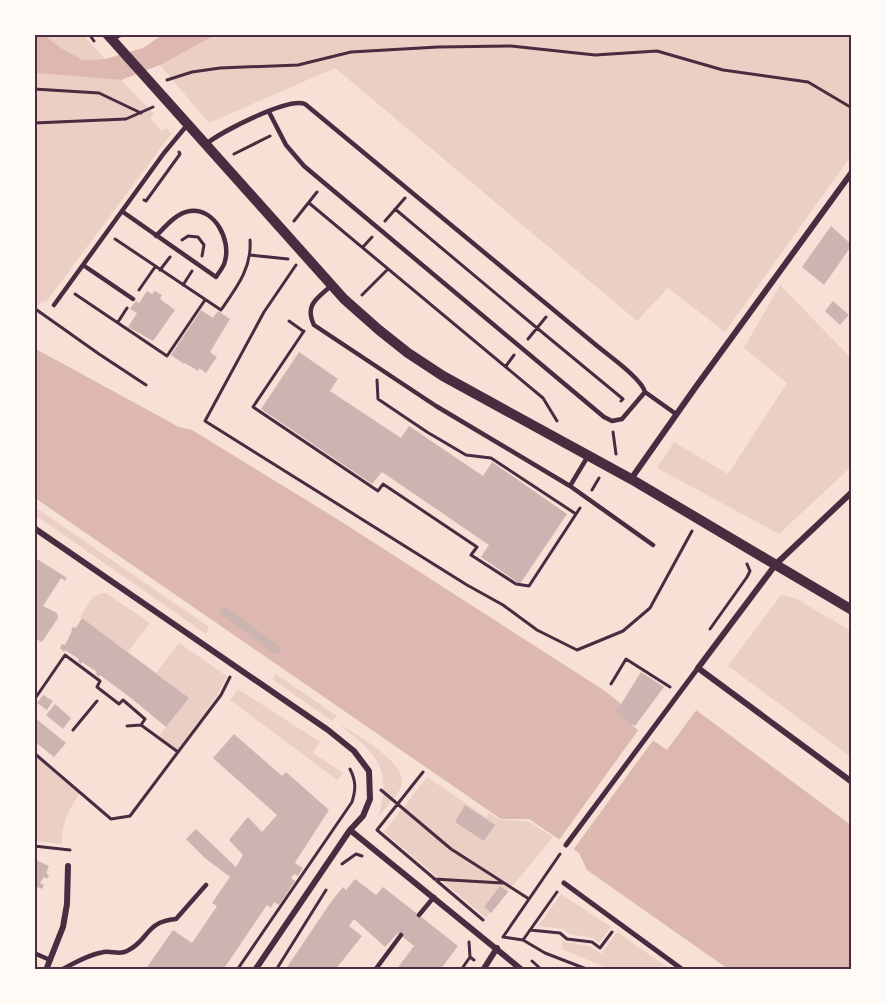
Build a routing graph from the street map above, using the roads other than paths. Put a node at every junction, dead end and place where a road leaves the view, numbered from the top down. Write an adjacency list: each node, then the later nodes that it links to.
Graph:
1 (114, 36): 3 (street)
2 (269, 112): 4 (lane); 12 (lane); 12 (lane)
3 (188, 124): 4 (street); 6 (lane)
4 (206, 144): 9 (street)
5 (852, 172): 13 (street)
6 (123, 212): 7 (lane); 8 (lane)
7 (156, 236): 7 (lane)
8 (83, 266): 10 (lane); 11 (lane)
9 (332, 285): 14 (street); 16 (lane)
10 (133, 299)
11 (54, 305)
12 (645, 392): 13 (lane)
13 (676, 414): 15 (street)
14 (588, 456): 15 (street); 16 (lane)
15 (631, 479): 20 (street)
16 (570, 486): 19 (lane)
17 (852, 492): 20 (street)
18 (34, 528): 24 (street)
19 (653, 545)
20 (776, 564): 21 (street); 22 (street)
21 (852, 610)
22 (698, 668): 23 (street); 25 (street)
23 (852, 782)
24 (350, 830): 29 (street); 37 (street)
25 (566, 845)
26 (68, 866): 34 (street)
27 (564, 883): 41 (street)
28 (206, 885): 36 (lane)
29 (434, 897): 30 (lane); 32 (street)
30 (419, 915)
31 (401, 935): 38 (lane)
32 (497, 948): 39 (street); 40 (street)
33 (34, 953): 34 (lane)
34 (50, 960): 35 (street)
35 (46, 969)
36 (61, 969)
37 (255, 969)
38 (375, 969)
39 (483, 969)
40 (522, 969)
41 (683, 969)

